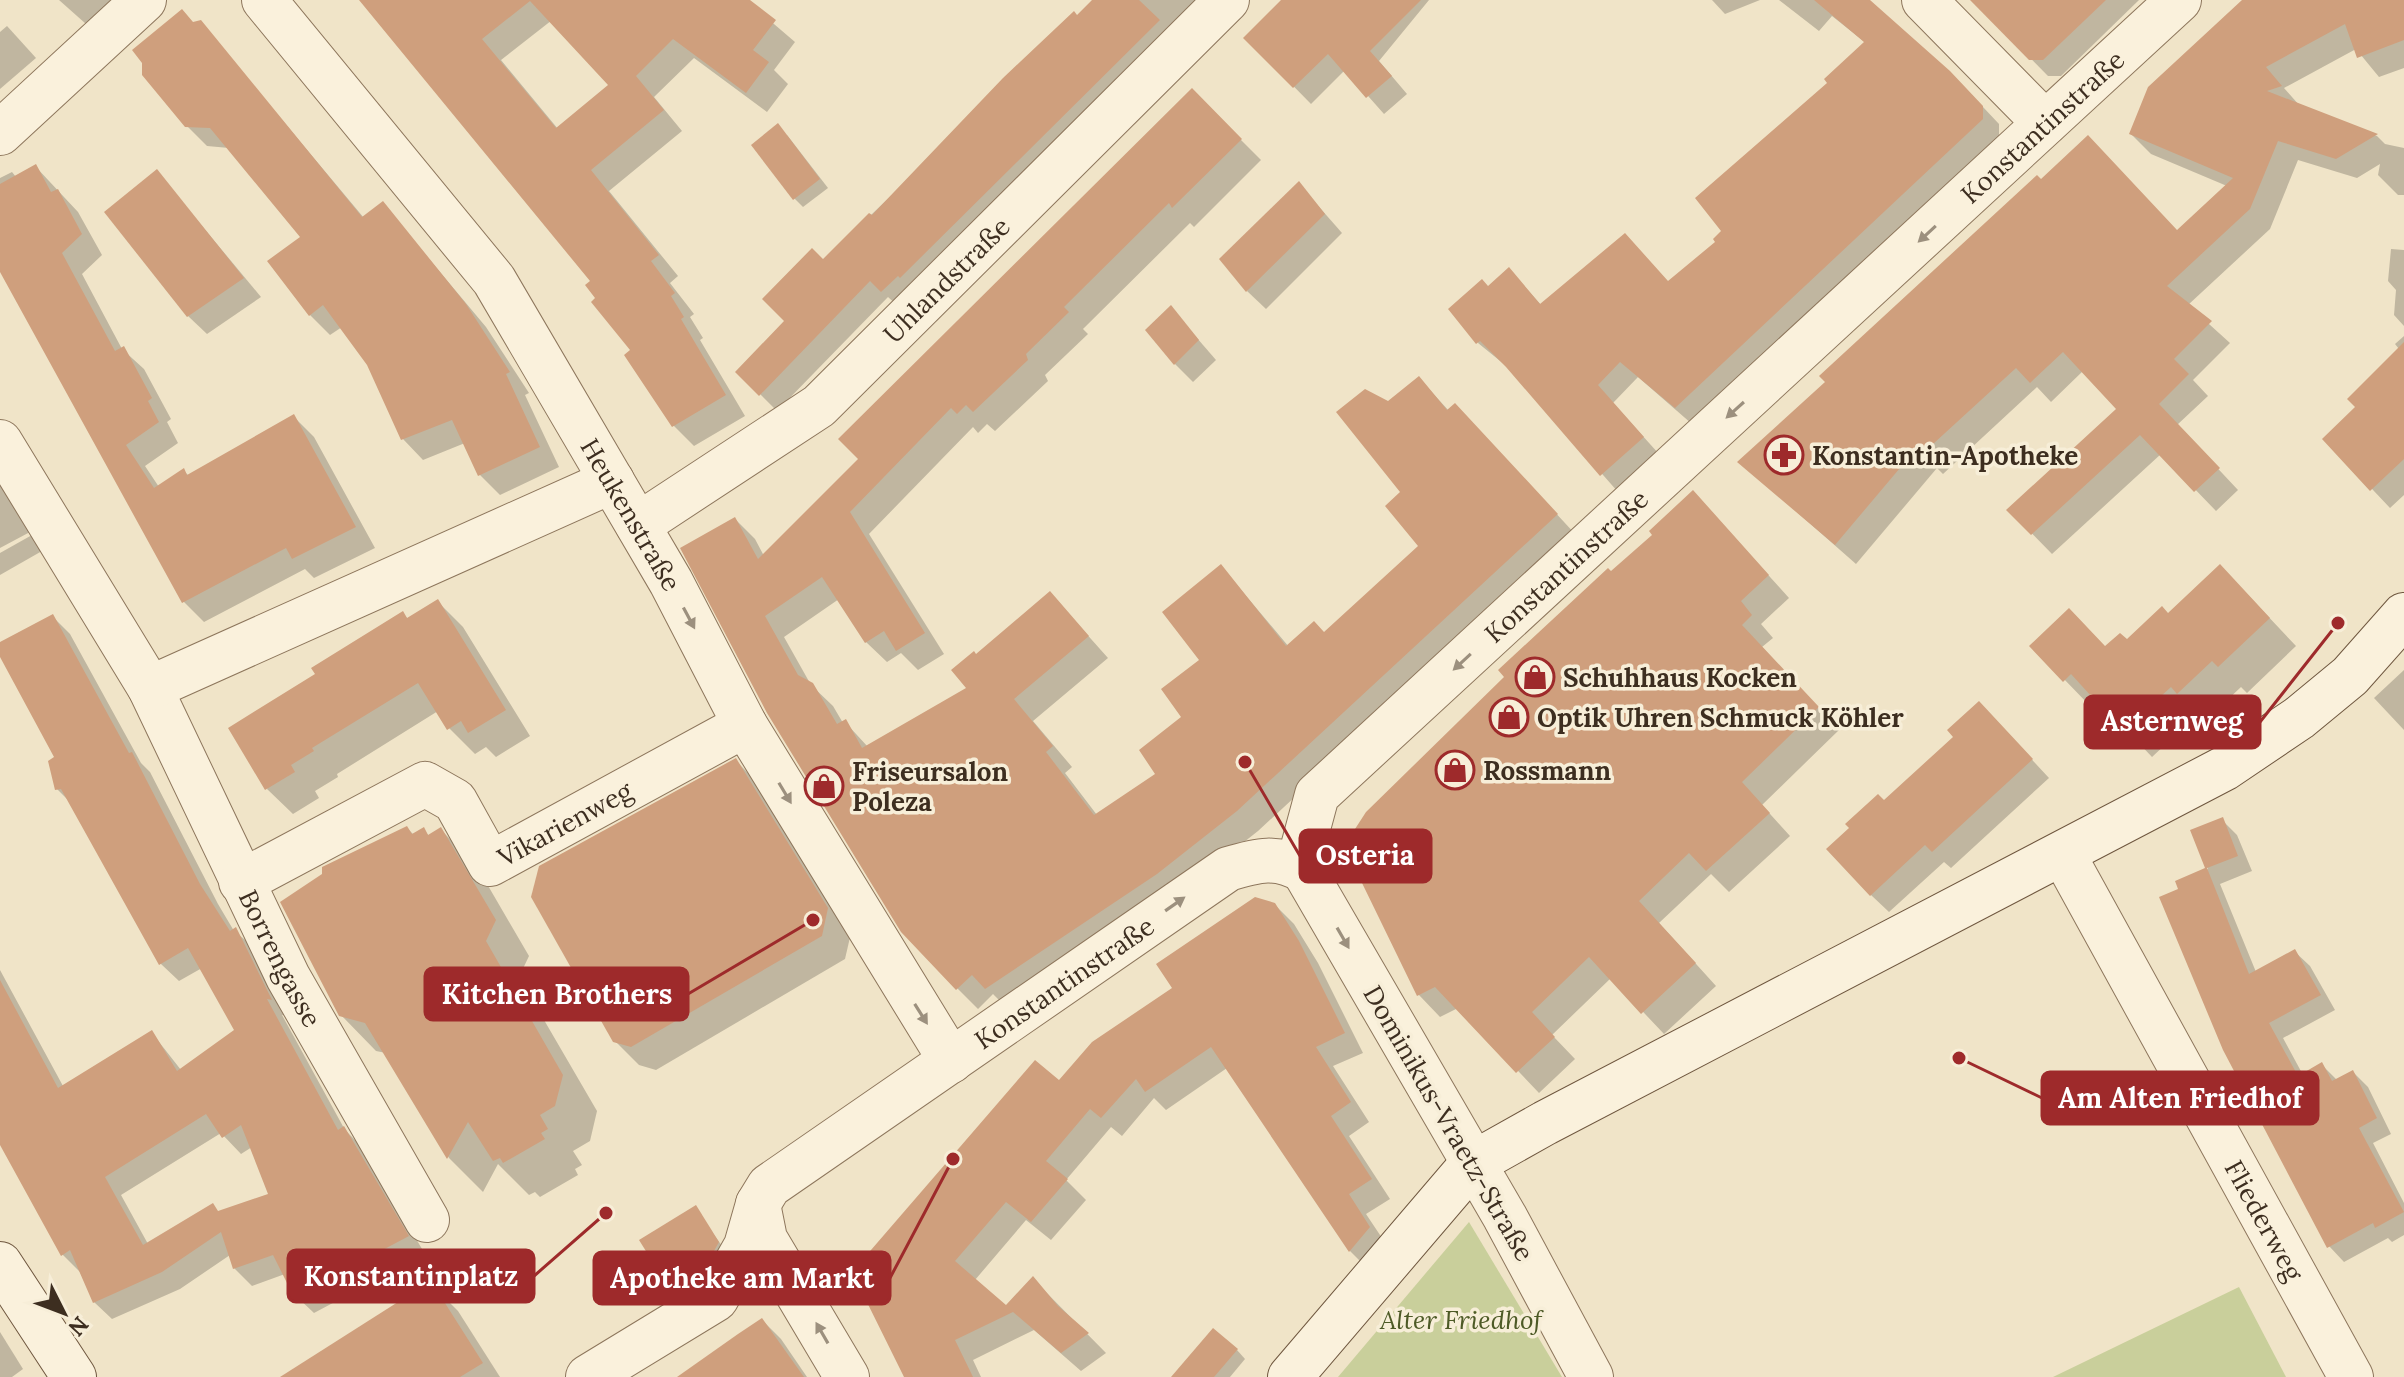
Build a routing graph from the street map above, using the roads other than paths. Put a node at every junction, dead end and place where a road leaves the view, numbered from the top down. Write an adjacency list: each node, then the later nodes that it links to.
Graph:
1 (144, 0): 7 (street)
2 (264, 0): 9 (street, Heukenstraße)
3 (1227, 0): 10 (street, Uhlandstraße)
4 (1924, 0): 6 (street)
5 (2179, 0): 6 (street, Konstantinstraße)
6 (2045, 123): 15 (street, Konstantinstraße, one-way to 15)
7 (0, 133)
8 (0, 442): 12 (street, Borrengasse)
9 (612, 481): 10 (street, Heukenstraße); 12 (street)
10 (638, 525): 13 (street, Heukenstraße, one-way to 13)
11 (2404, 615): 14 (street)
12 (150, 688): 16 (street, Borrengasse)
13 (745, 725): 16 (street, Vikarienweg); 17 (street, Heukenstraße, one-way to 17)
14 (2063, 854): 18 (street); 27 (street, Fliederweg)
15 (1304, 871): 17 (street, Konstantinstraße, one-way to 15); 18 (street, Dominikus-Vraetz-Straße, one-way to 18)
16 (241, 882): 20 (street, Borrengasse)
17 (951, 1061): 19 (street, Konstantinstraße)
18 (1472, 1164): 25 (street); 26 (street, Dominikus-Vraetz-Straße)
19 (758, 1204): 23 (street); 24 (street, one-way to 19)
20 (427, 1220)
21 (0, 1264): 22 (street)
22 (74, 1377)
23 (588, 1377)
24 (847, 1377)
25 (1290, 1377)
26 (1591, 1377)
27 (2351, 1377)

